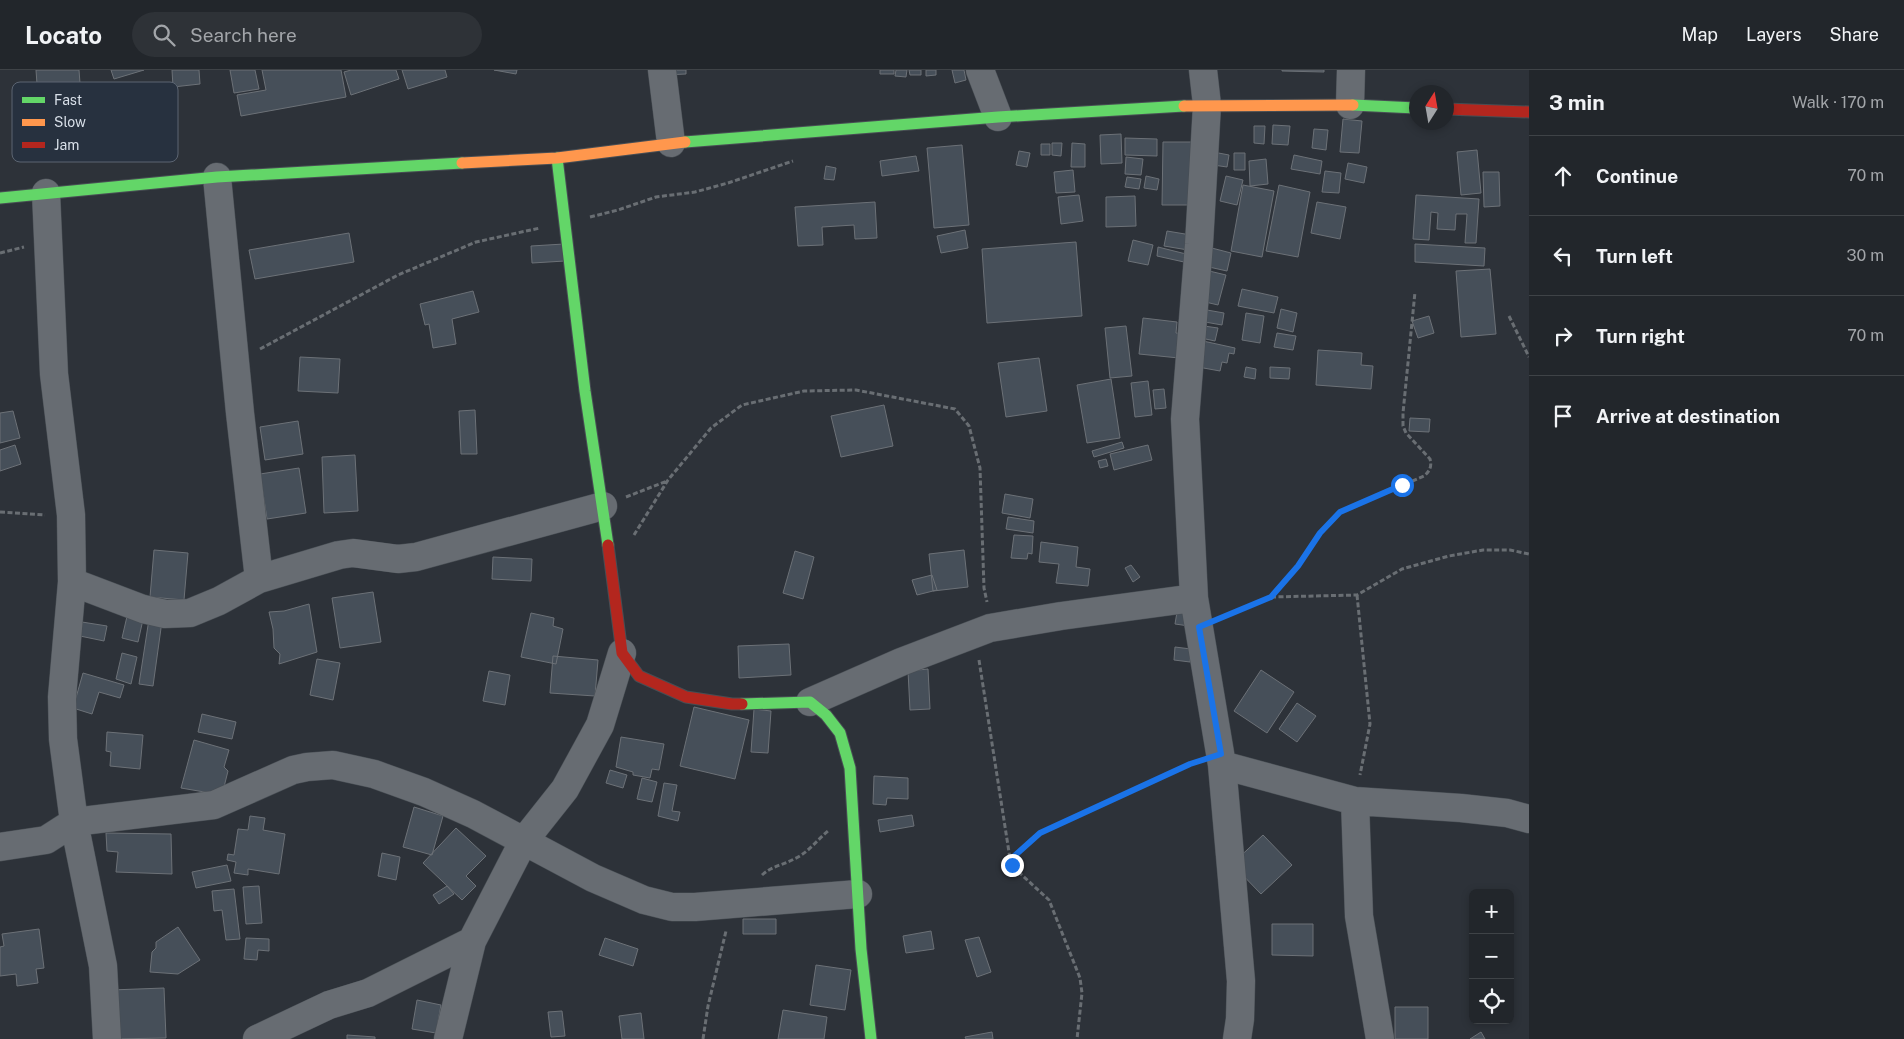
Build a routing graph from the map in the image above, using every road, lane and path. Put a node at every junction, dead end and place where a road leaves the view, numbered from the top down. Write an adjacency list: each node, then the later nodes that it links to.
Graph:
1 (662, 70): 11 (street)
2 (980, 70): 10 (street)
3 (1203, 70): 5 (street)
4 (1351, 70): 6 (street)
5 (1207, 105): 6 (main road); 10 (main road); 32 (street)
6 (1350, 105): 7 (main road)
7 (1409, 108)
8 (1454, 109): 9 (main road)
9 (1529, 112)
10 (998, 117): 11 (main road)
11 (671, 143): 12 (main road)
12 (557, 158): 14 (main road); 17 (main road)
13 (796, 160): 17 (path)
14 (217, 177): 15 (main road); 21 (street)
15 (46, 193): 16 (main road); 25 (street)
16 (0, 198)
17 (565, 223): 21 (path); 23 (main road)
18 (1415, 292): 31 (path)
19 (1509, 316): 20 (path)
20 (1529, 357)
21 (235, 362): 28 (street)
22 (668, 480): 23 (path); 26 (path); 34 (path)
23 (603, 506): 28 (street); 35 (main road)
24 (0, 512): 25 (path)
25 (71, 515): 29 (street)
26 (631, 542)
27 (1529, 554): 30 (path)
28 (259, 579): 29 (street)
29 (72, 582): 41 (street)
30 (1357, 595): 31 (path); 38 (path)
31 (1271, 597): 33 (path)
32 (1194, 598): 33 (street); 34 (street)
33 (1199, 627): 37 (street)
34 (982, 630): 36 (street); 44 (path)
35 (622, 653): 36 (main road); 42 (street)
36 (810, 702): 39 (main road)
37 (1222, 759): 38 (street); 44 (path); 54 (street)
38 (1355, 801): 40 (street); 55 (street)
39 (853, 809): 45 (main road); 46 (path)
40 (1529, 820)
41 (74, 822): 42 (street); 43 (street); 48 (street)
42 (523, 842): 46 (street); 47 (street)
43 (0, 848)
44 (1011, 859): 53 (path)
45 (858, 894): 46 (street); 52 (main road)
46 (733, 903): 51 (path)
47 (472, 941): 49 (street); 50 (street)
48 (107, 1039)
49 (257, 1039)
50 (448, 1039)
51 (703, 1039)
52 (871, 1039)
53 (1077, 1039)
54 (1237, 1039)
55 (1380, 1039)

